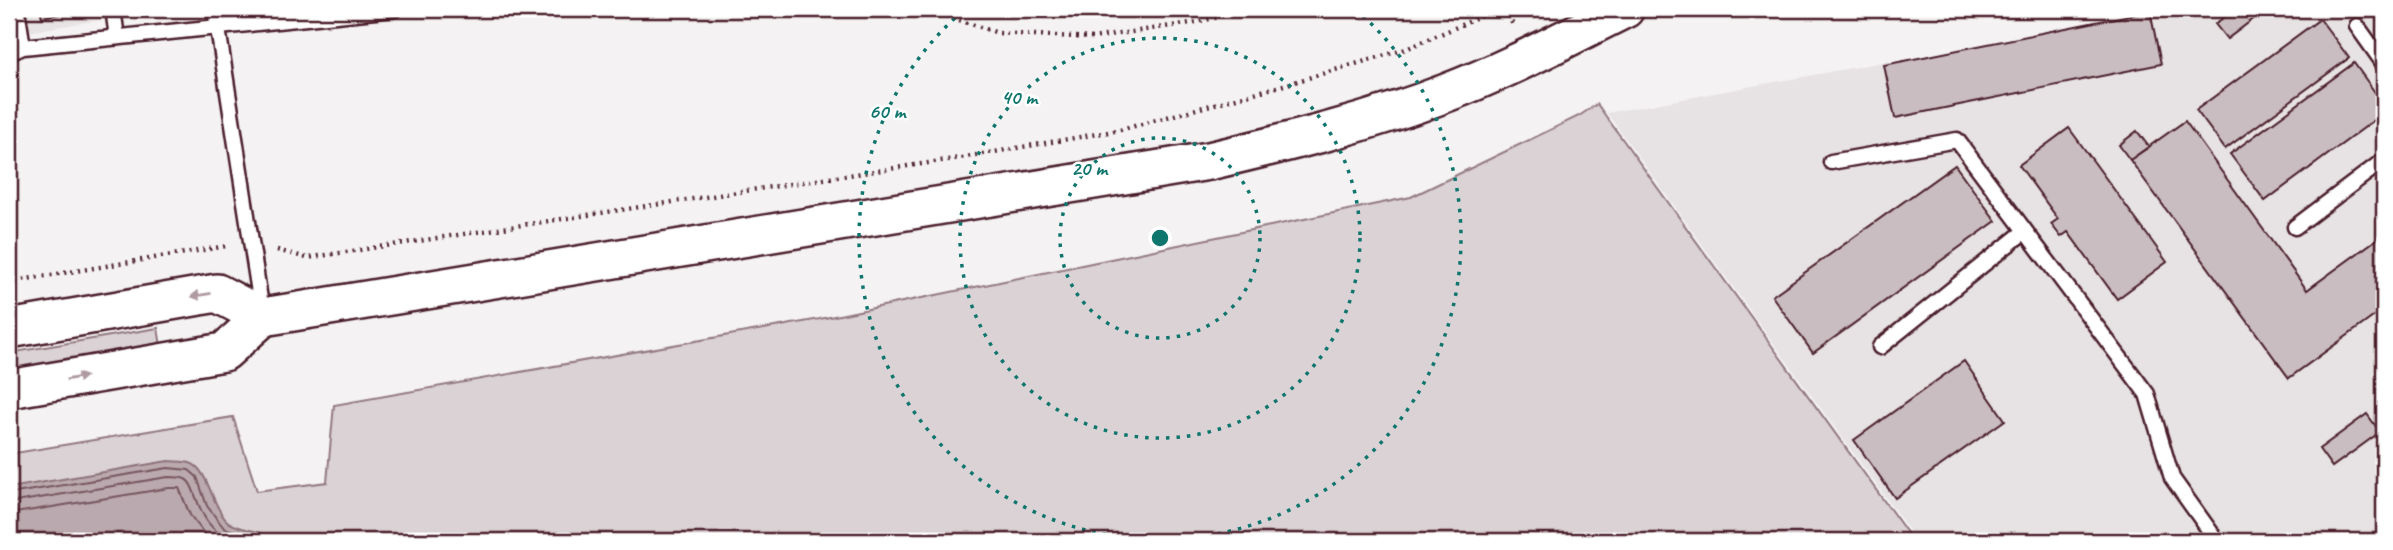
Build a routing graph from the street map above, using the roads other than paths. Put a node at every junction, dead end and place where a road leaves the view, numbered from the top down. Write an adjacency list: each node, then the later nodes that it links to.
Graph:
1 (17, 9): 10 (lane)
2 (113, 9): 9 (lane)
3 (215, 9): 7 (lane)
4 (395, 9): 6 (lane)
5 (1625, 9): 17 (street)
6 (319, 13): 7 (lane)
7 (218, 26): 9 (lane); 17 (lane)
8 (2357, 26): 12 (lane)
9 (117, 37): 10 (lane)
10 (23, 47): 11 (lane)
11 (9, 53)
12 (2384, 64)
13 (2384, 160): 15 (lane)
14 (1831, 162): 16 (lane)
15 (2295, 227)
16 (2025, 231): 19 (lane); 21 (lane)
17 (263, 317): 18 (street, one-way to 18); 20 (street, one-way to 17)
18 (9, 329)
19 (1880, 347)
20 (9, 389)
21 (2217, 541)

